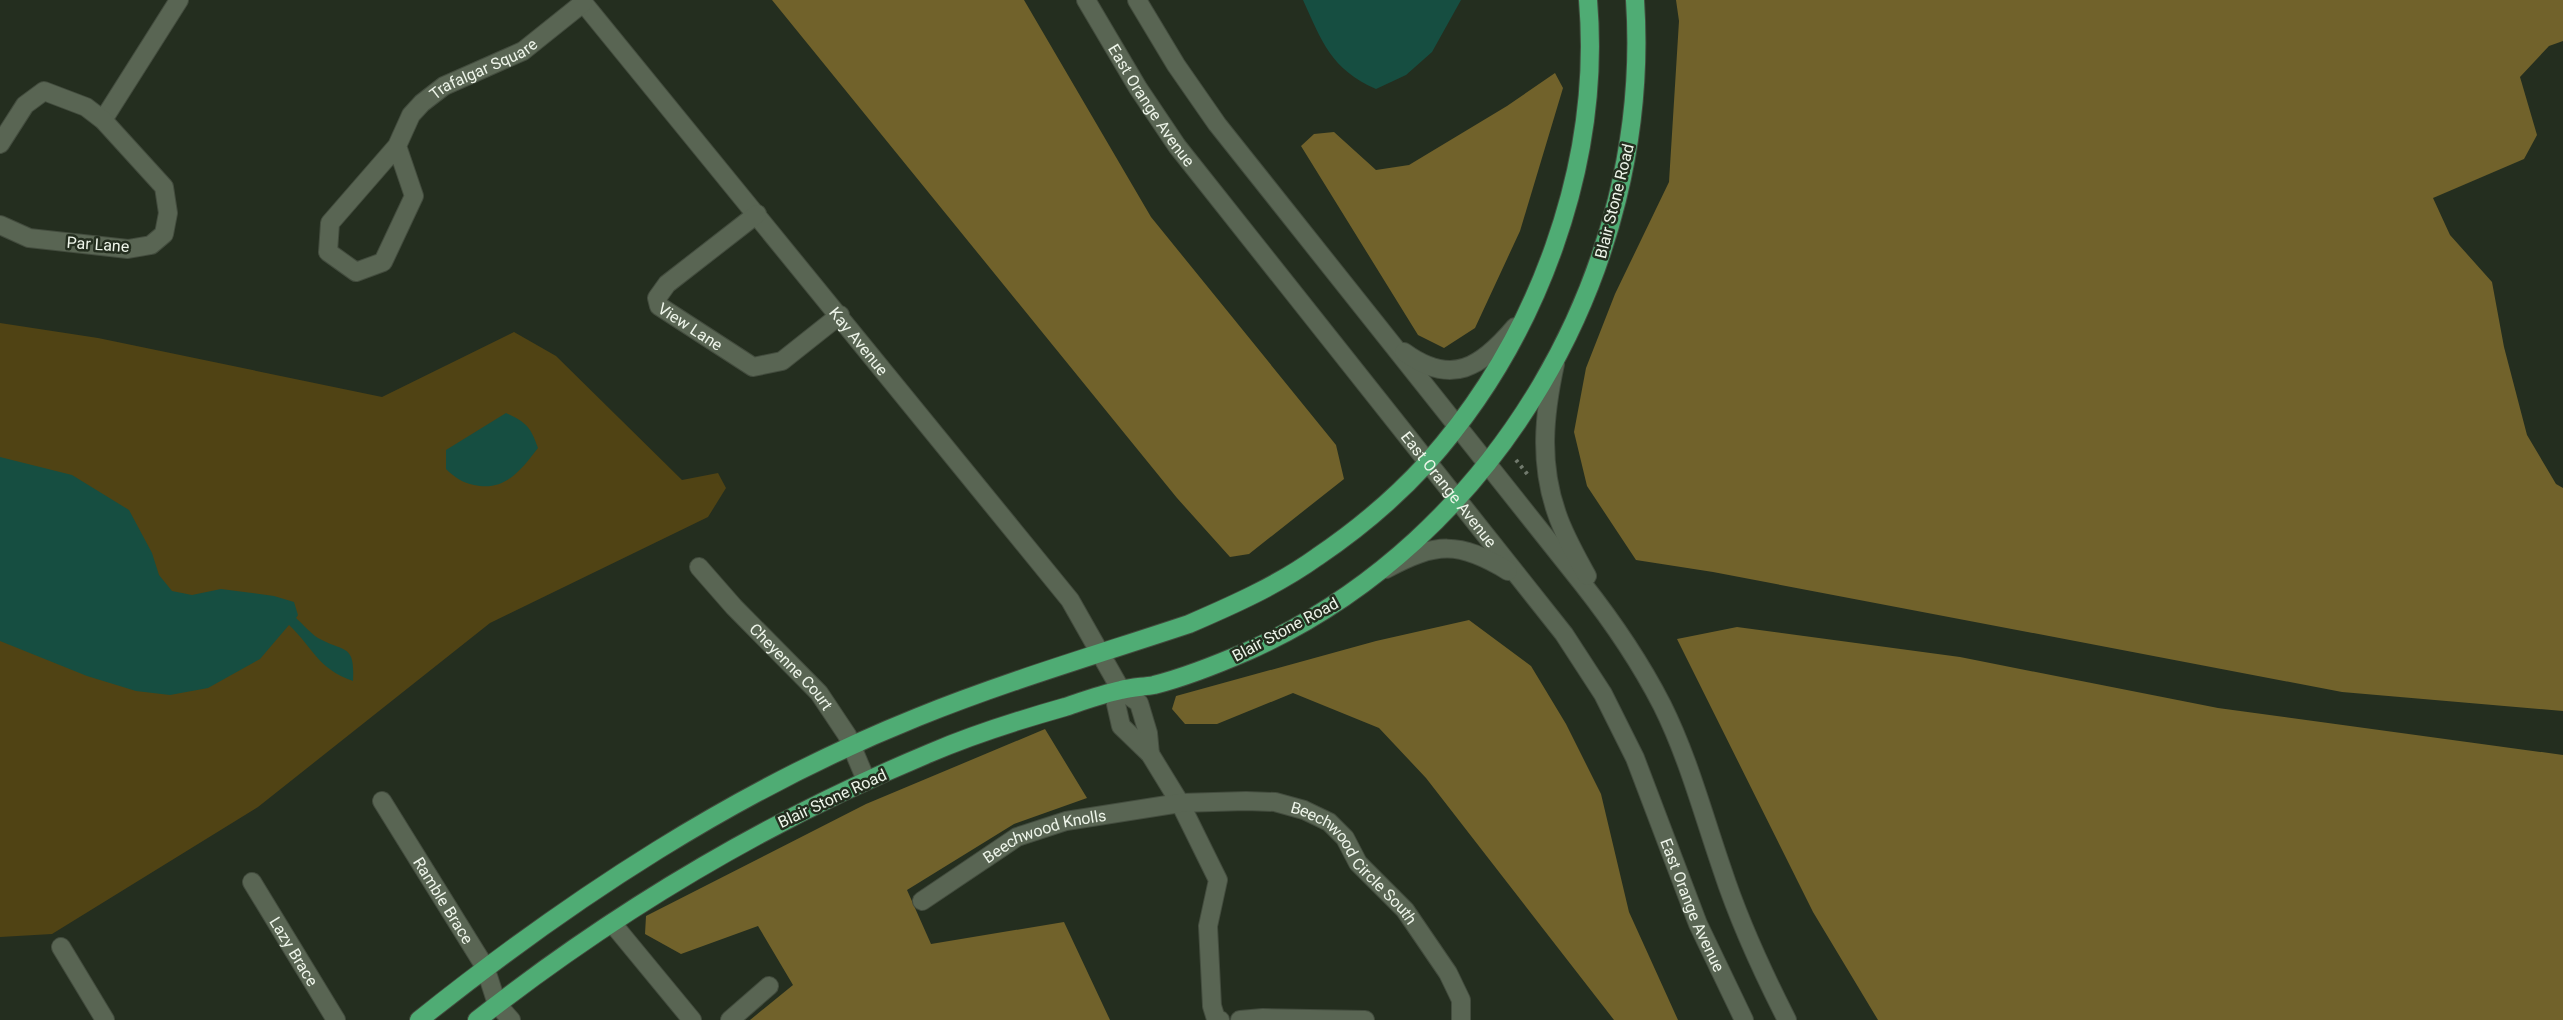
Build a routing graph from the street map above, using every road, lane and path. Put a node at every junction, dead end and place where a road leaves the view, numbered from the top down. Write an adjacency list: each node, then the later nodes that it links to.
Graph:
1 (179, 0): 7 (street)
2 (1086, 0): 18 (street, East Orange Avenue)
3 (1137, 0): 14 (street)
4 (1587, 0): 13 (main road)
5 (1635, 0): 15 (main road, Blair Stone Road)
6 (582, 1): 9 (street, Trafalgar Square); 10 (street, Kay Avenue)
7 (103, 120): 8 (street, Par Lane); 11 (street, Par Lane)
8 (0, 144)
9 (397, 146): 9 (street, Trafalgar Square)
10 (758, 214): 12 (street, Kay Avenue); 12 (street, View Lane)
11 (0, 225)
12 (840, 315): 26 (street, Kay Avenue)
13 (1524, 317): 14 (street); 16 (main road)
14 (1392, 343): 16 (street)
15 (1556, 360): 19 (main road, Blair Stone Road); 25 (street)
16 (1457, 425): 18 (main road); 19 (street)
17 (1516, 460): 20 (path)
18 (1427, 463): 21 (street, East Orange Avenue); 26 (main road)
19 (1488, 464): 21 (main road, Blair Stone Road); 25 (street)
20 (1528, 475)
21 (1455, 499): 23 (street, East Orange Avenue); 24 (main road, Blair Stone Road)
22 (699, 567): 28 (street, Cheyenne Court)
23 (1518, 577): 24 (street); 50 (street, East Orange Avenue)
24 (1366, 580): 27 (main road, Blair Stone Road)
25 (1609, 617): 51 (street)
26 (1102, 654): 27 (street, Kay Avenue); 28 (main road)
27 (1121, 690): 29 (main road, Blair Stone Road); 31 (street, Kay Avenue)
28 (853, 746): 29 (street, Cheyenne Court); 36 (main road)
29 (866, 780): 34 (main road, Blair Stone Road)
30 (382, 801): 36 (street, Ramble Brace)
31 (1180, 803): 33 (street, Beechwood Knolls); 46 (street); 49 (street, Beechwood Circle South)
32 (252, 882): 40 (street, Lazy Brace)
33 (922, 901)
34 (612, 923): 38 (main road, Blair Stone Road); 44 (street)
35 (61, 947): 39 (street)
36 (485, 967): 38 (street, Ramble Brace); 41 (main road)
37 (769, 986): 45 (street)
38 (497, 1004): 42 (main road, Blair Stone Road); 43 (street)
39 (105, 1020)
40 (336, 1020)
41 (419, 1020)
42 (477, 1020)
43 (511, 1020)
44 (692, 1020)
45 (730, 1020)
46 (1220, 1020)
47 (1240, 1020): 48 (street)
48 (1365, 1020)
49 (1461, 1020)
50 (1744, 1020)
51 (1787, 1020)

